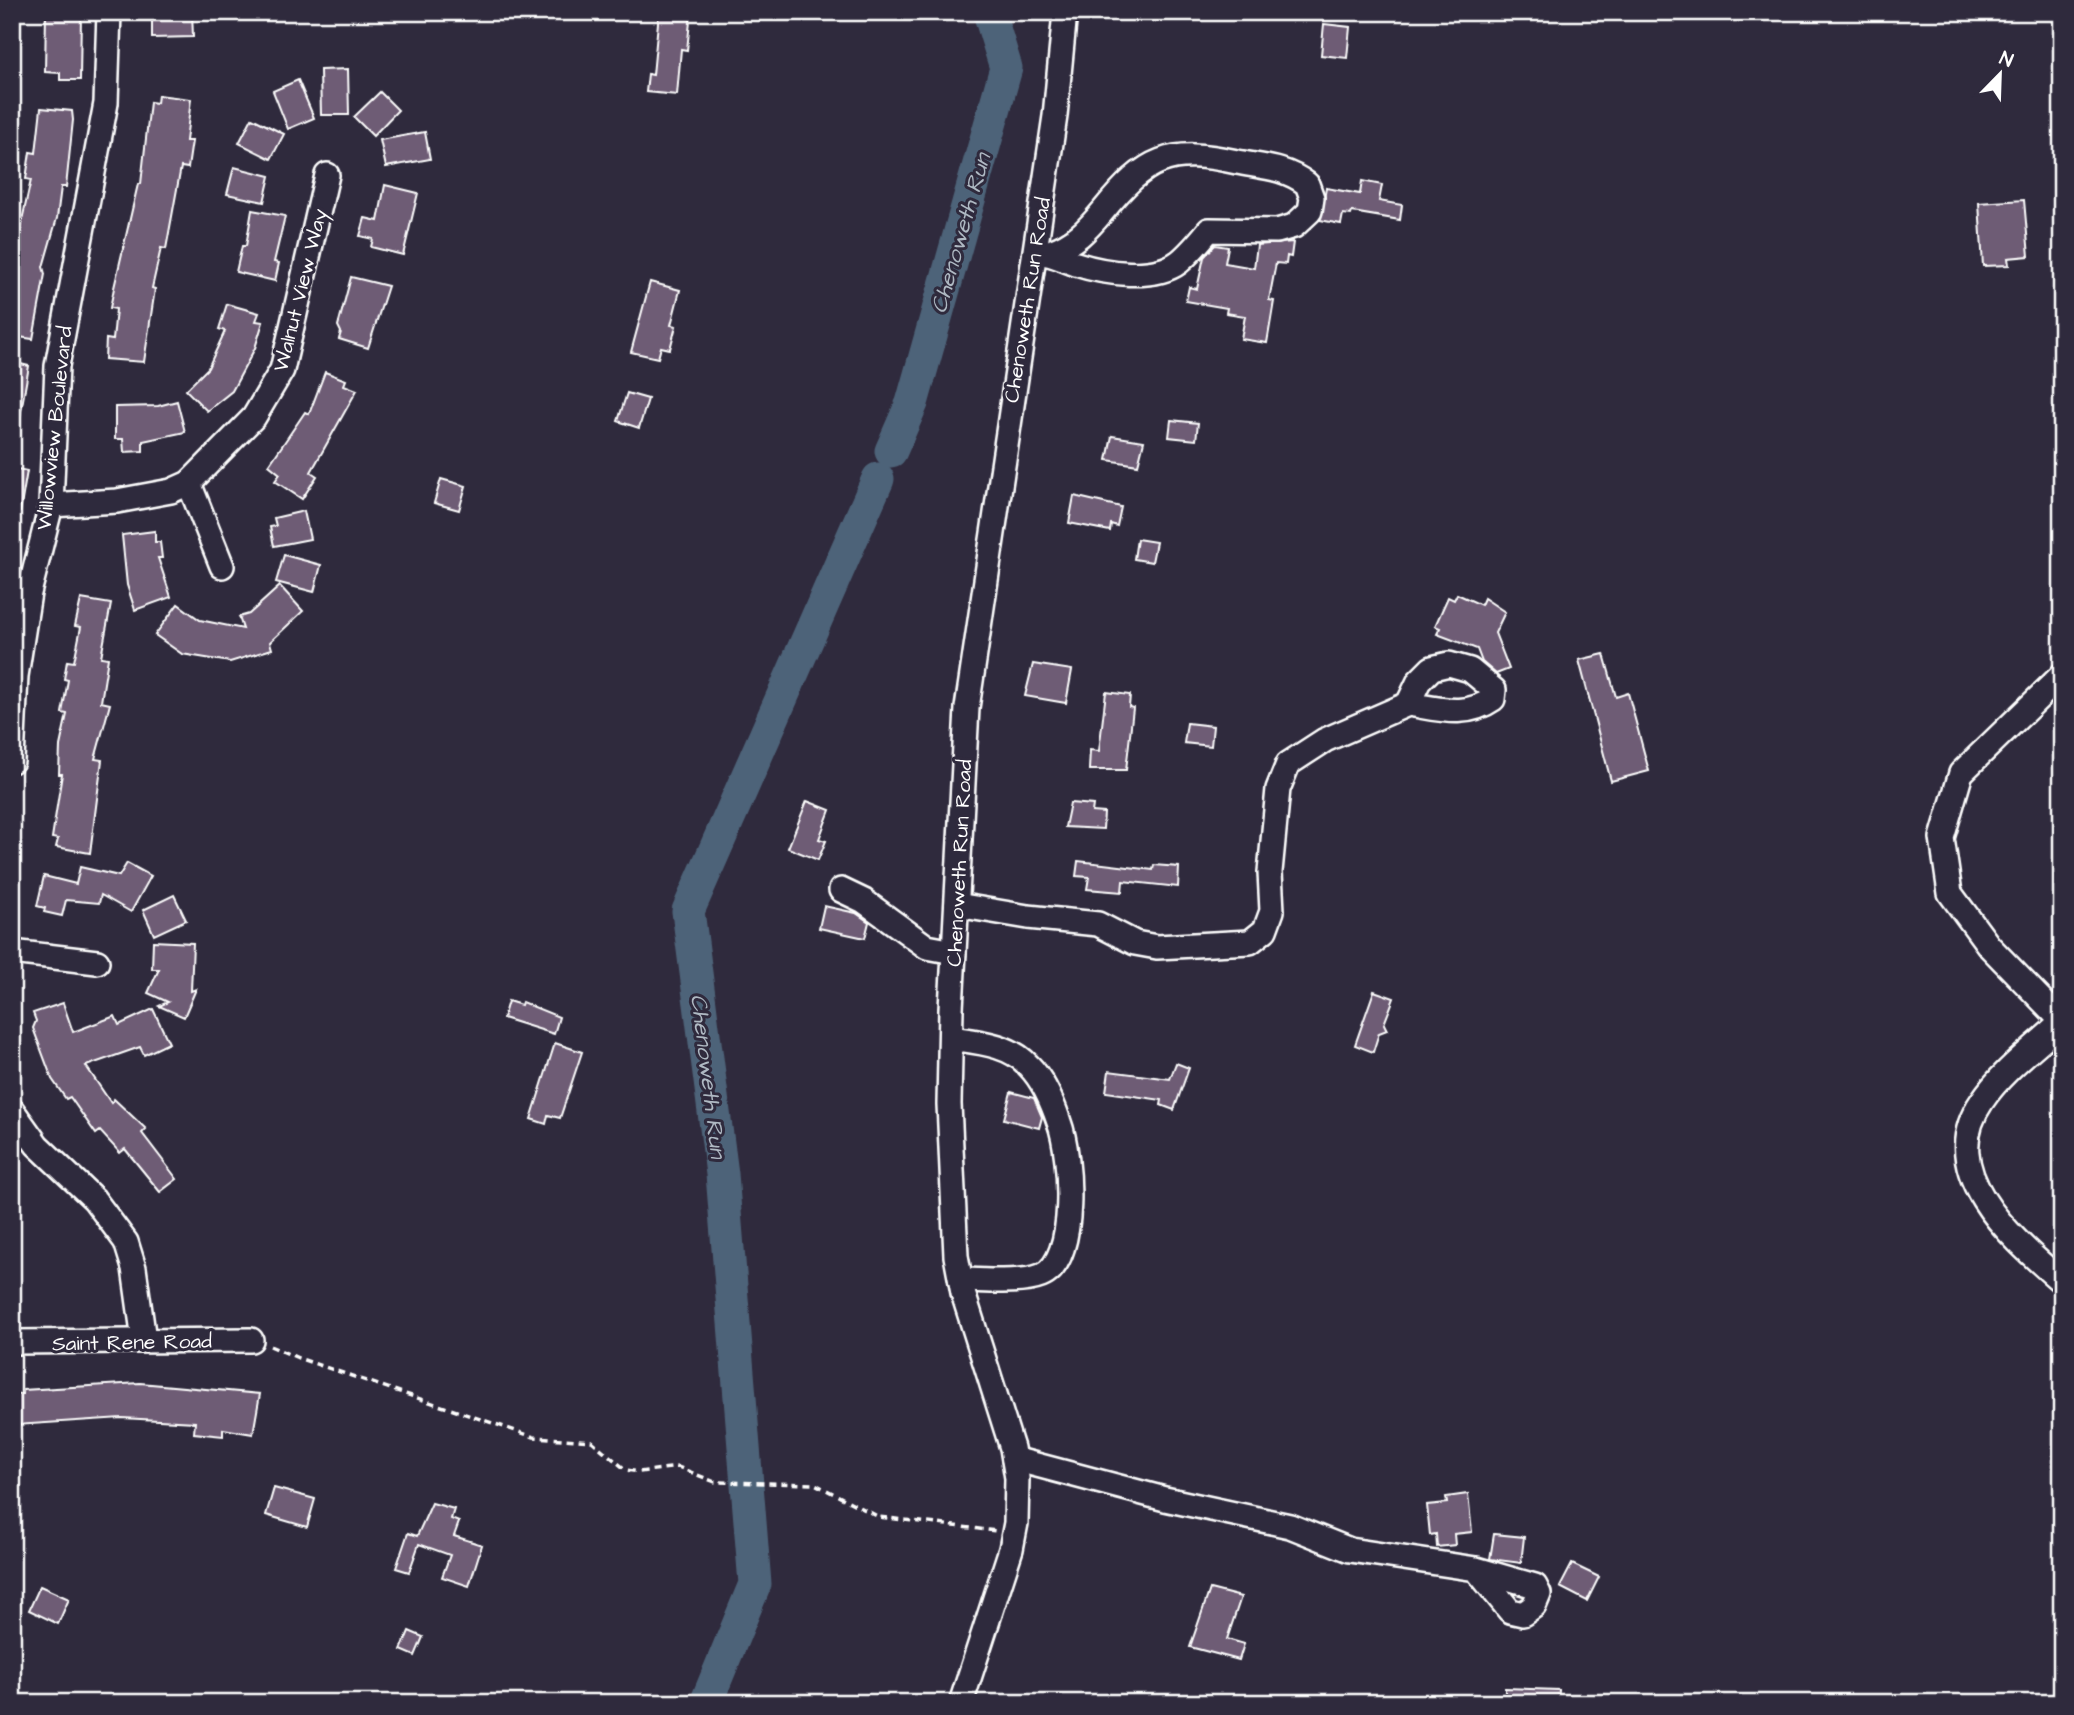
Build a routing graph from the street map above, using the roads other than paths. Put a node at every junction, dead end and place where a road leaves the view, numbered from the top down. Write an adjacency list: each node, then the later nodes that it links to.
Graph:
1 (109, 12): 6 (street, Willowview Boulevard)
2 (1065, 12): 4 (street, Chenoweth Run Road)
3 (327, 175): 5 (street, Walnut View Way)
4 (1042, 253): 4 (street); 12 (street, Chenoweth Run Road)
5 (188, 483): 6 (street, Walnut View Way); 7 (street)
6 (51, 505): 10 (street, Willowview Boulevard)
7 (222, 566)
8 (2062, 675): 16 (street)
9 (1408, 704): 12 (street)
10 (12, 761)
11 (841, 890): 14 (street)
12 (957, 905): 14 (street, Chenoweth Run Road)
13 (12, 952): 15 (street)
14 (954, 952): 17 (street, Chenoweth Run Road)
15 (97, 962)
16 (2062, 1021): 20 (street)
17 (951, 1038): 19 (street, Chenoweth Run Road); 19 (street)
18 (12, 1110): 21 (street)
19 (961, 1280): 24 (street, Chenoweth Run Road)
20 (2062, 1282)
21 (144, 1340): 22 (street, Saint Rene Road); 23 (street, Saint Rene Road)
22 (251, 1340)
23 (12, 1342)
24 (1014, 1459): 25 (street); 26 (street, Chenoweth Run Road)
25 (1476, 1569)
26 (961, 1703)

